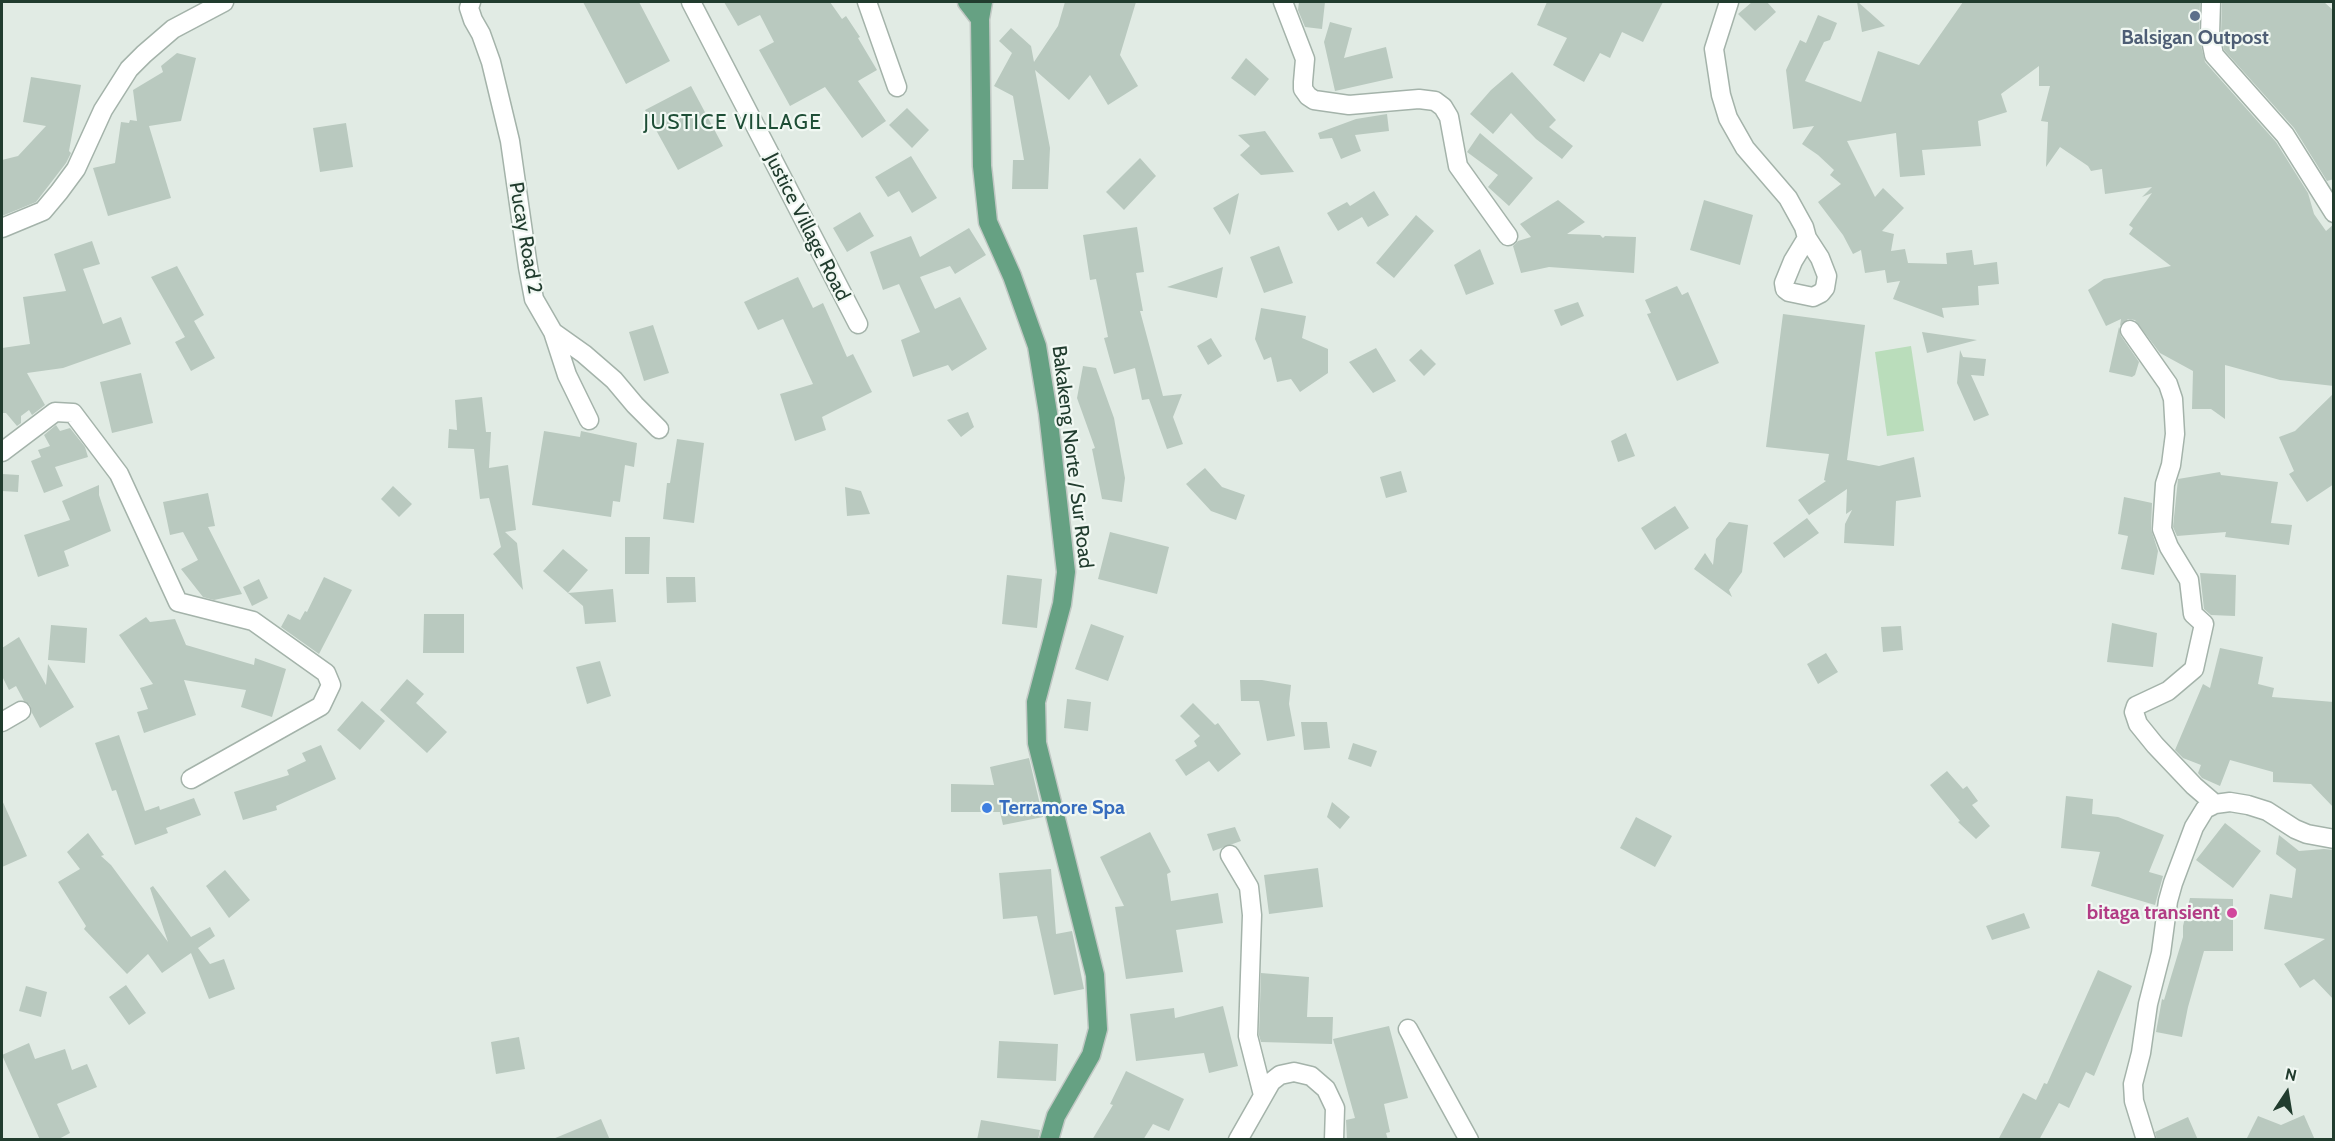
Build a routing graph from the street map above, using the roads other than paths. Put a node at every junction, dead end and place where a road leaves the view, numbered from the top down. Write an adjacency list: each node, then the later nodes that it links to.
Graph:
1 (224, 2): 12 (street)
2 (471, 2): 17 (street, Pucay Road 2)
3 (691, 2): 15 (street, Justice Village Road)
4 (867, 2): 10 (street)
5 (967, 2): 9 (main road, Bakakeng Norte / Sur Road)
6 (1283, 2): 13 (street)
7 (1729, 2): 14 (street)
8 (2211, 2): 11 (street)
9 (981, 10): 29 (main road, Bakakeng Norte / Sur Road)
10 (897, 87)
11 (2334, 213)
12 (2, 228)
13 (1508, 236)
14 (1807, 238)
15 (858, 324)
16 (2130, 330): 24 (street)
17 (553, 332): 18 (street); 19 (street, Pucay Road 2)
18 (589, 420)
19 (659, 429)
20 (2, 453): 23 (street)
21 (21, 711): 22 (street)
22 (2, 722)
23 (191, 779)
24 (2215, 804): 25 (street); 33 (street)
25 (2334, 839)
26 (1230, 855): 28 (street)
27 (1408, 1029): 32 (street)
28 (1263, 1095): 30 (street); 31 (street)
29 (1049, 1140)
30 (1238, 1140)
31 (1334, 1140)
32 (1469, 1140)
33 (2146, 1140)

